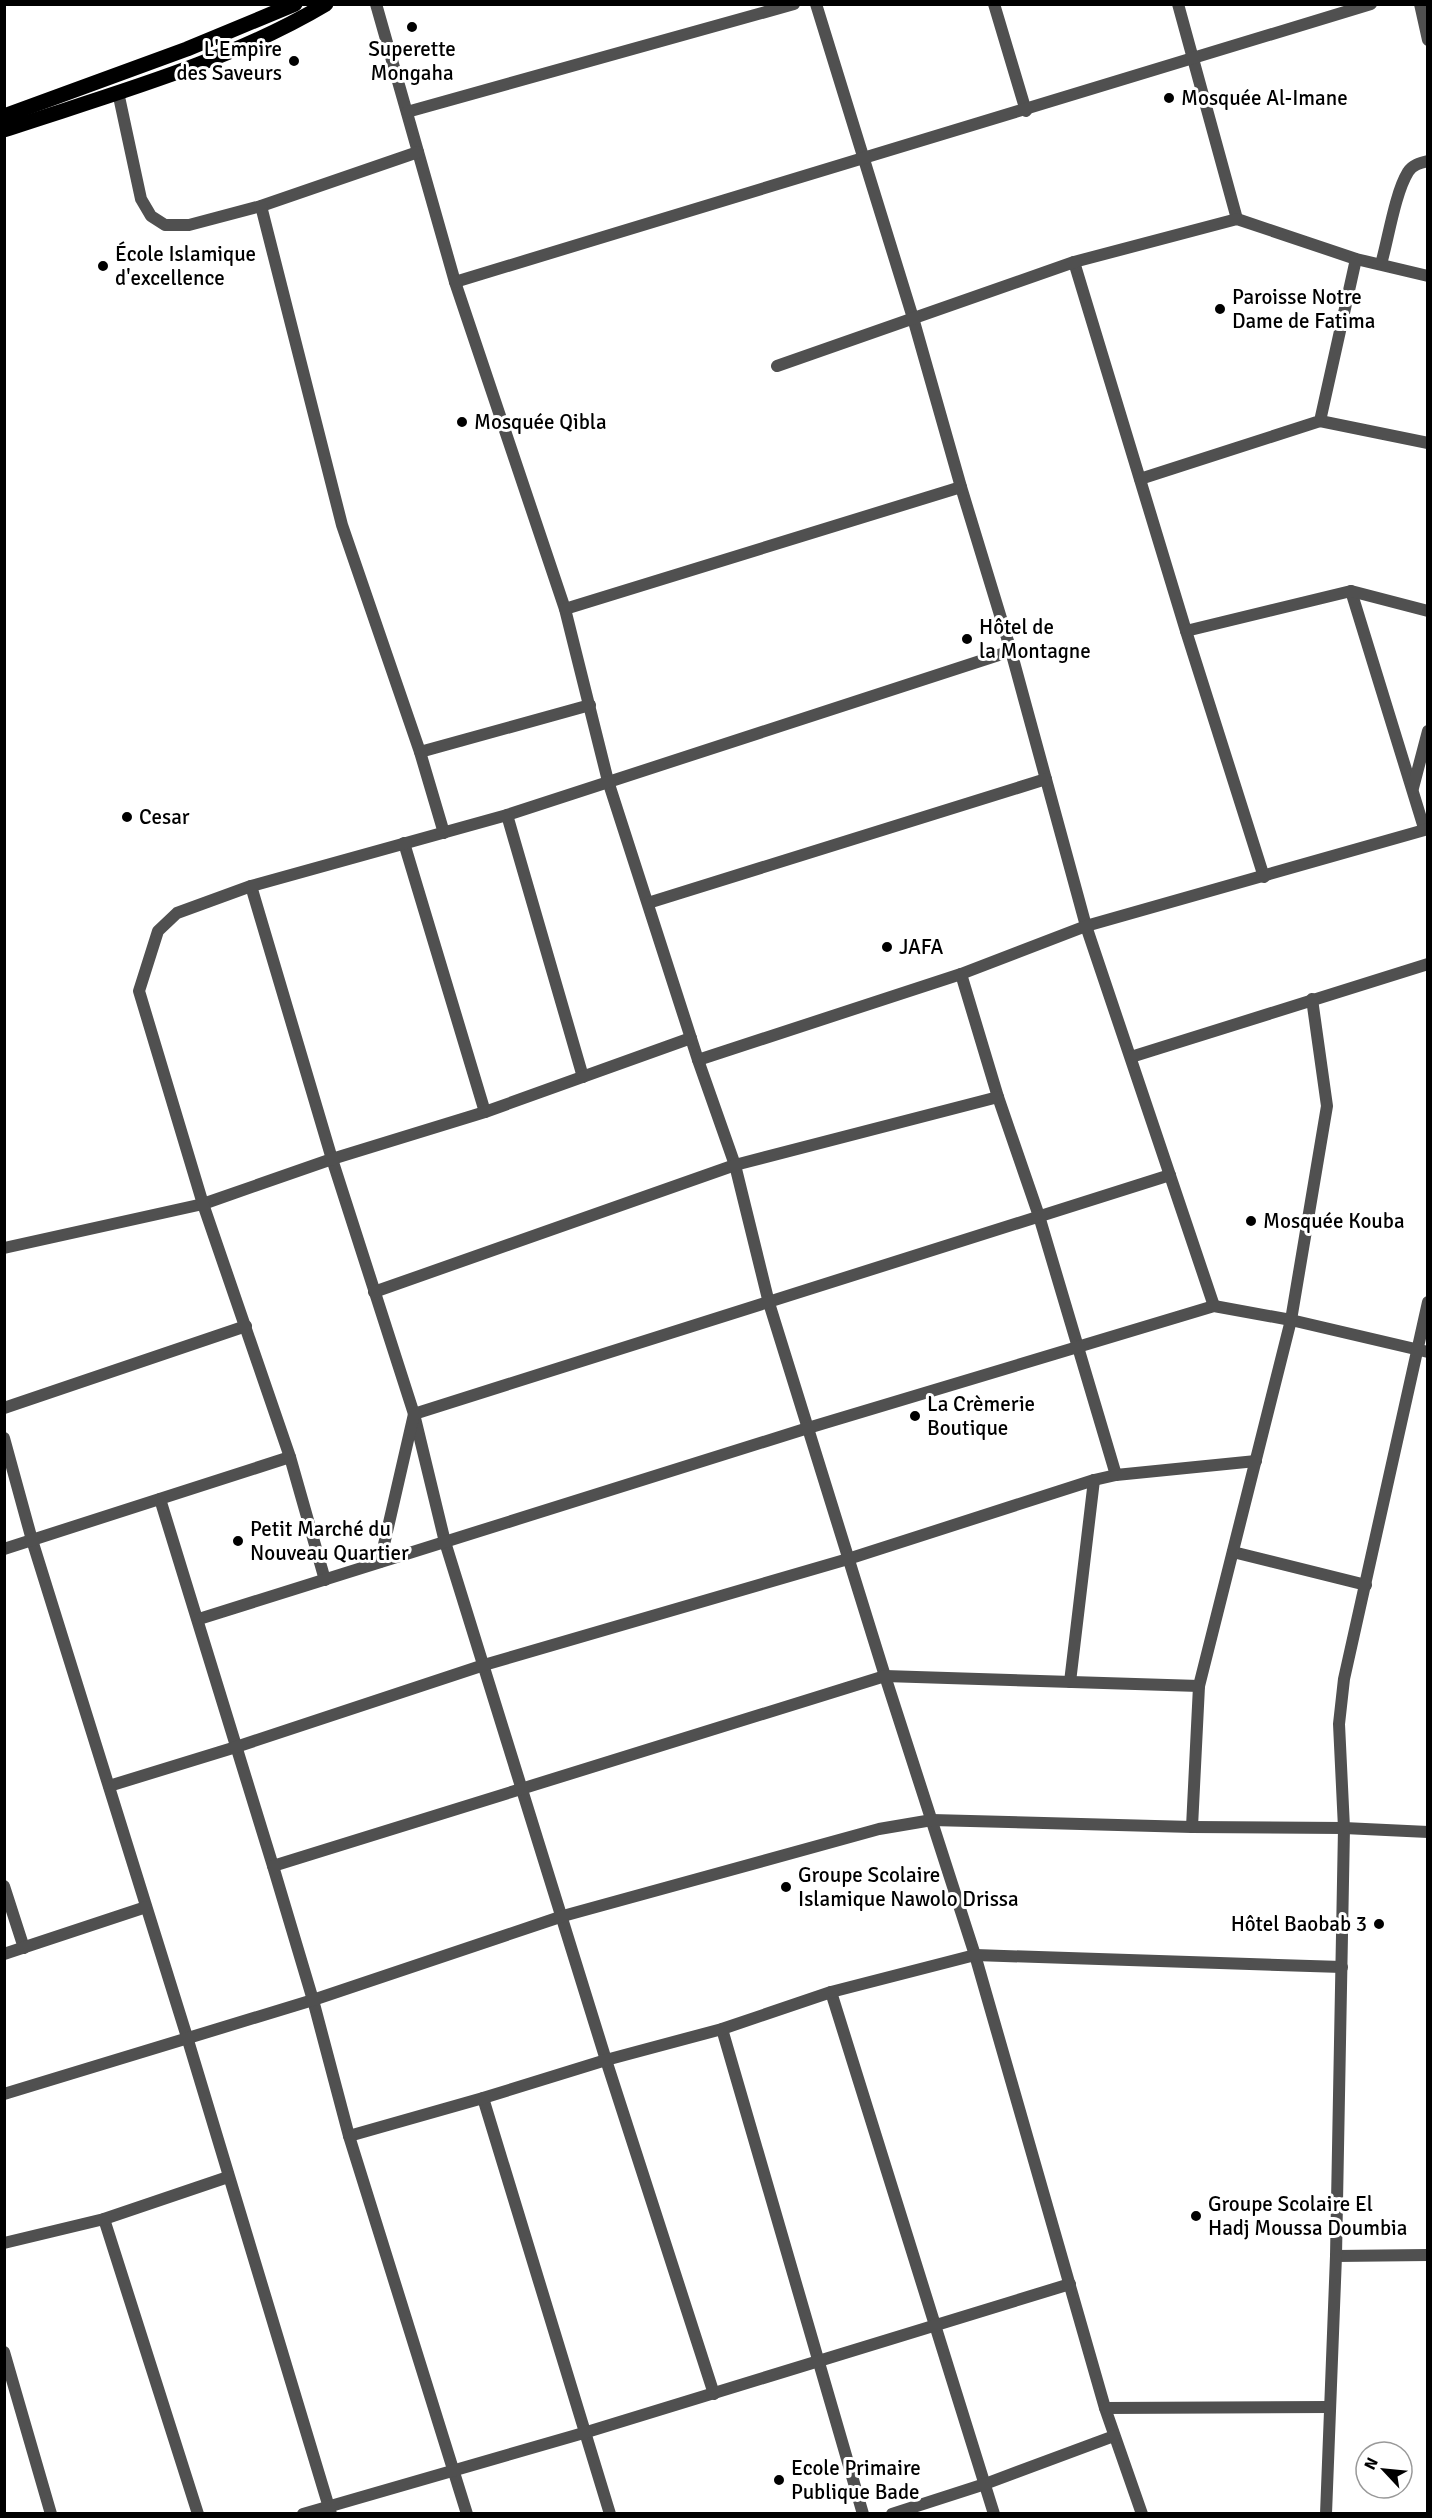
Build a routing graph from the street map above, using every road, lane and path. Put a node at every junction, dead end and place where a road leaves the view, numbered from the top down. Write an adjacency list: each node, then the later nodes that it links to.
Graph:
1 (295, 4): 10 (main road)
2 (326, 4): 13 (main road)
3 (376, 4): 15 (street)
4 (794, 4): 15 (street)
5 (816, 4): 19 (street)
6 (994, 4): 14 (street)
7 (1178, 4): 12 (street)
8 (1371, 4): 12 (street)
9 (1420, 4): 11 (street)
10 (278, 8): 16 (main road)
11 (1428, 40)
12 (1193, 58): 14 (street); 22 (street)
13 (118, 92): 17 (main road); 21 (street)
14 (1026, 111): 19 (street)
15 (407, 112): 18 (street)
16 (4, 116)
17 (4, 129)
18 (418, 152): 21 (street); 27 (street)
19 (864, 158): 27 (street); 28 (street)
20 (1428, 161): 25 (street)
21 (261, 206): 41 (street)
22 (1237, 219): 23 (street); 24 (street)
23 (1356, 259): 25 (street); 30 (street)
24 (1074, 262): 28 (street); 32 (street)
25 (1381, 264): 26 (street)
26 (1428, 276)
27 (454, 282): 35 (street)
28 (913, 318): 29 (street); 33 (street)
29 (777, 366)
30 (1320, 421): 31 (street); 32 (street)
31 (1428, 443)
32 (1140, 479): 37 (street)
33 (961, 488): 35 (street); 38 (street)
34 (1351, 591): 36 (street); 37 (street); 44 (street)
35 (565, 609): 39 (street)
36 (1428, 611)
37 (1186, 632): 49 (street)
38 (1011, 651): 42 (street); 43 (street)
39 (590, 705): 41 (street); 43 (street)
40 (1428, 731): 44 (street)
41 (420, 752): 47 (street)
42 (1046, 779): 51 (street); 52 (street)
43 (608, 781): 45 (street); 51 (street)
44 (1413, 790): 46 (street)
45 (507, 815): 47 (street); 59 (street)
46 (1426, 828): 49 (street)
47 (444, 834): 48 (street)
48 (404, 843): 50 (street); 61 (street)
49 (1264, 877): 52 (street)
50 (251, 886): 62 (street); 65 (street)
51 (648, 903): 56 (street)
52 (1086, 926): 54 (street); 57 (street)
53 (1428, 964): 55 (street)
54 (961, 974): 58 (street); 60 (street)
55 (1312, 999): 57 (street); 72 (street)
56 (691, 1038): 58 (street); 59 (street)
57 (1131, 1057): 64 (street)
58 (698, 1060): 63 (street)
59 (583, 1077): 61 (street)
60 (998, 1097): 63 (street); 66 (street)
61 (485, 1112): 62 (street)
62 (332, 1159): 65 (street); 68 (street)
63 (735, 1165): 68 (street); 70 (street)
64 (1170, 1175): 66 (street); 71 (street)
65 (203, 1204): 67 (street); 73 (street)
66 (1039, 1216): 70 (street); 74 (street)
67 (4, 1248)
68 (374, 1292): 77 (street)
69 (1428, 1302): 75 (street)
70 (769, 1303): 77 (street); 78 (street)
71 (1214, 1306): 72 (street); 74 (street)
72 (1291, 1320): 75 (street); 81 (street)
73 (246, 1326): 76 (street); 80 (street)
74 (1078, 1347): 78 (street); 82 (street)
75 (1422, 1351): 92 (street)
76 (4, 1408)
77 (414, 1414): 86 (street); 90 (street)
78 (808, 1428): 86 (street); 89 (street)
79 (4, 1438): 85 (street)
80 (290, 1457): 84 (street); 91 (street)
81 (1256, 1461): 82 (street); 88 (street)
82 (1116, 1475): 83 (street)
83 (1094, 1480): 89 (street); 96 (street)
84 (160, 1499): 85 (street); 93 (street)
85 (32, 1540): 87 (street); 99 (street)
86 (445, 1542): 90 (street); 94 (street)
87 (4, 1549)
88 (1233, 1552): 92 (street); 97 (street)
89 (848, 1559): 94 (street); 95 (street)
90 (380, 1562): 91 (street)
91 (325, 1580): 93 (street)
92 (1366, 1585): 103 (street)
93 (198, 1619): 98 (street)
94 (484, 1665): 98 (street); 100 (street)
95 (885, 1676): 96 (street); 100 (street); 101 (street)
96 (1070, 1682): 97 (street)
97 (1199, 1686): 102 (street)
98 (236, 1748): 99 (street); 105 (street)
99 (109, 1786): 107 (street)
100 (523, 1788): 105 (street); 108 (street)
101 (932, 1820): 102 (street); 108 (street); 111 (street)
102 (1192, 1827): 103 (street)
103 (1344, 1827): 104 (street); 112 (street)
104 (1428, 1832)
105 (273, 1866): 114 (street)
106 (4, 1886): 109 (street)
107 (146, 1907): 109 (street); 116 (street)
108 (563, 1916): 114 (street); 117 (street)
109 (24, 1948): 110 (street)
110 (4, 1954)
111 (975, 1954): 112 (street); 113 (street); 126 (street)
112 (1342, 1967): 125 (street)
113 (831, 1992): 115 (street); 127 (street)
114 (313, 2000): 116 (street); 120 (street)
115 (722, 2029): 117 (street); 129 (street)
116 (187, 2037): 118 (street); 121 (street)
117 (606, 2060): 119 (street); 130 (street)
118 (4, 2094)
119 (483, 2098): 120 (street); 133 (street)
120 (349, 2136): 135 (street)
121 (228, 2177): 122 (street); 137 (street)
122 (104, 2219): 123 (street); 139 (street)
123 (4, 2243)
124 (1428, 2255): 125 (street)
125 (1336, 2256): 131 (street)
126 (1070, 2284): 127 (street); 132 (street)
127 (934, 2325): 129 (street); 136 (street)
128 (4, 2352): 138 (street)
129 (817, 2362): 130 (street); 143 (street)
130 (714, 2394): 133 (street)
131 (1329, 2407): 132 (street); 147 (street)
132 (1105, 2408): 134 (street)
133 (586, 2433): 135 (street); 142 (street)
134 (1114, 2436): 136 (street); 146 (street)
135 (453, 2469): 137 (street); 141 (street)
136 (985, 2484): 144 (street); 145 (street)
137 (330, 2509): 140 (street)
138 (51, 2514)
139 (198, 2514)
140 (303, 2514)
141 (467, 2514)
142 (610, 2514)
143 (863, 2514)
144 (892, 2514)
145 (994, 2514)
146 (1142, 2514)
147 (1326, 2514)

